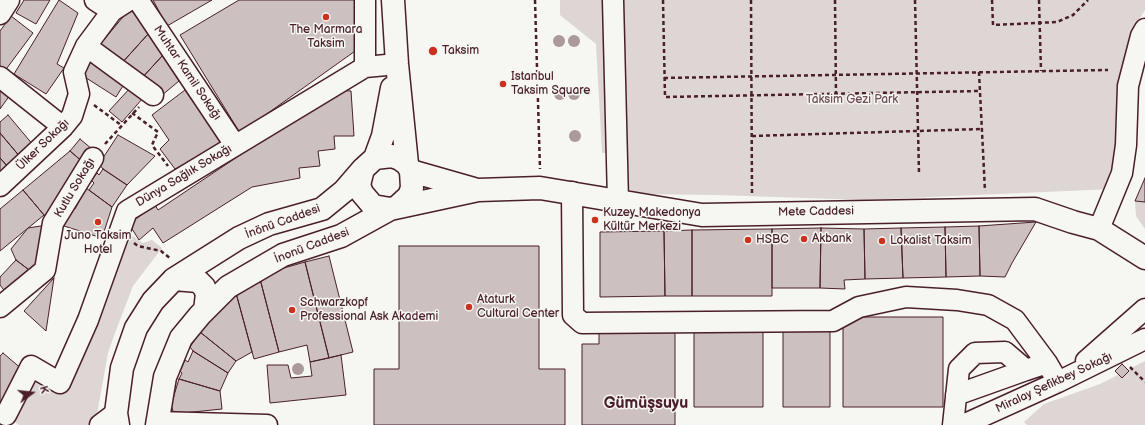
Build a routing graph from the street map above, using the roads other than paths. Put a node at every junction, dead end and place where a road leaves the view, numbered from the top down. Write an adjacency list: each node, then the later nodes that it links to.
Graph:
1 (9, 0): 9 (street)
2 (95, 0): 8 (street)
3 (129, 0): 8 (street)
4 (138, 0): 17 (street, Muhtar Kamil Sokağı)
5 (365, 0): 13 (street)
6 (393, 0): 12 (main road)
7 (613, 0): 24 (street)
8 (112, 11): 11 (street)
9 (0, 14)
10 (1145, 29): 26 (street)
11 (86, 46): 15 (street); 16 (street, Ülker Sokağı)
12 (396, 64): 13 (street, Dünya Sağlık Sokağı); 19 (main road); 20 (main road)
13 (365, 67): 17 (street, Dünya Sağlık Sokağı)
14 (0, 77): 16 (street)
15 (153, 95)
16 (64, 127): 21 (street, Ülker Sokağı)
17 (236, 145): 37 (street, Dünya Sağlık Sokağı)
18 (93, 158): 29 (street, Kutlu Sokağı)
19 (369, 163): 20 (main road); 25 (main road); 28 (main road, İnönü Caddesi)
20 (409, 168): 22 (main road); 25 (main road)
21 (0, 186)
22 (478, 190): 23 (main road, Mete Caddesi); 25 (main road)
23 (572, 192): 24 (main road, Mete Caddesi); 33 (street)
24 (618, 201): 26 (main road, Mete Caddesi)
25 (393, 208): 31 (main road, İnonü Caddesi)
26 (1100, 229): 27 (main road, Mete Caddesi)
27 (1145, 258)
28 (179, 276): 31 (main road); 38 (main road, İnönü Caddesi)
29 (0, 307)
30 (1145, 309): 35 (street)
31 (205, 310): 39 (main road, İnonü Caddesi)
32 (1145, 340): 35 (street, Miralay Şefikbey Sokağı)
33 (1047, 363): 34 (street); 35 (street)
34 (1026, 370): 36 (street); 36 (street)
35 (1064, 379): 42 (street, Miralay Şefikbey Sokağı)
36 (956, 395): 41 (street)
37 (8, 417)
38 (111, 421)
39 (157, 424): 40 (street)
40 (267, 425)
41 (953, 425)
42 (963, 425)

